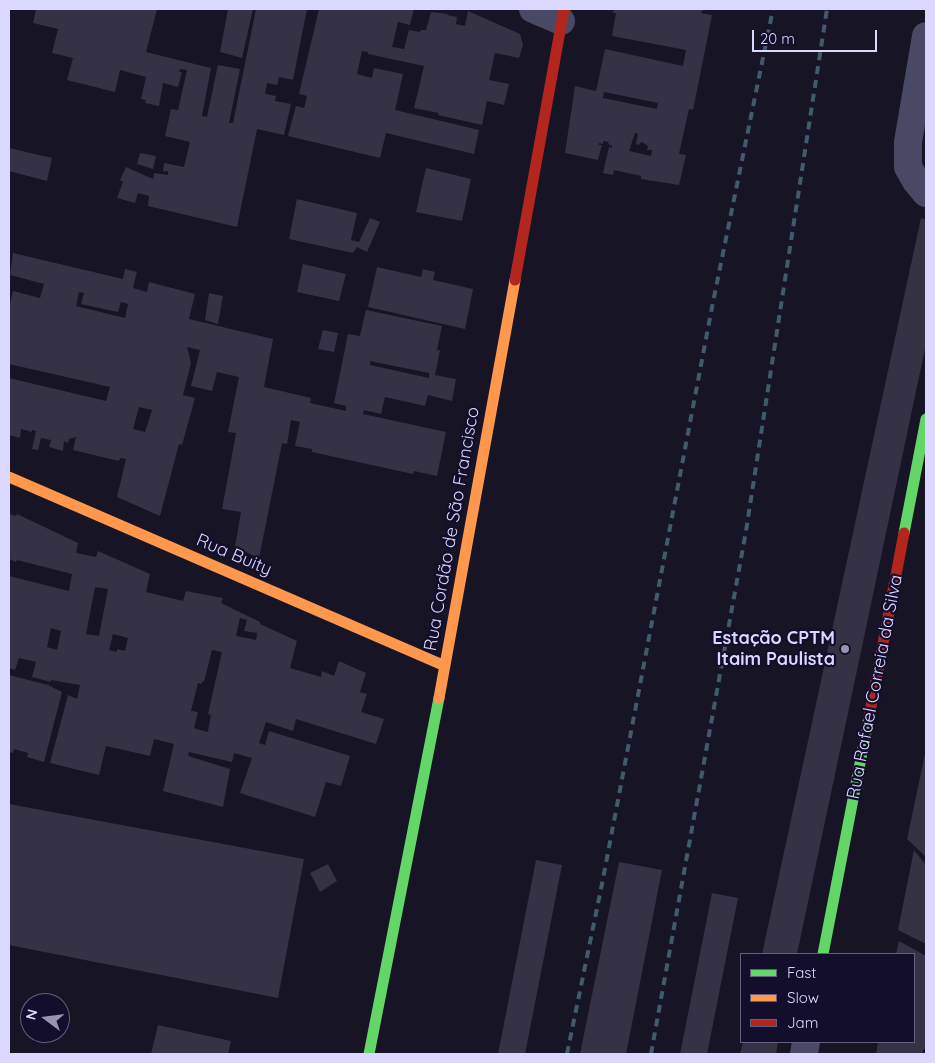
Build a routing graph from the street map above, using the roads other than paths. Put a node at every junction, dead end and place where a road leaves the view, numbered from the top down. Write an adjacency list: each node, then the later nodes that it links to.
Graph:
1 (533, 9): 2 (street)
2 (563, 15): 8 (street, Rua Cordão de São Francisco)
3 (926, 36): 4 (street)
4 (926, 193)
5 (926, 419): 6 (street, Rua Rafael Correia da Silva)
6 (922, 460): 9 (street, Rua Rafael Correia da Silva)
7 (9, 477): 8 (street, Rua Buity)
8 (445, 666): 10 (street, Rua Cordão de São Francisco)
9 (823, 953)
10 (369, 1054)

